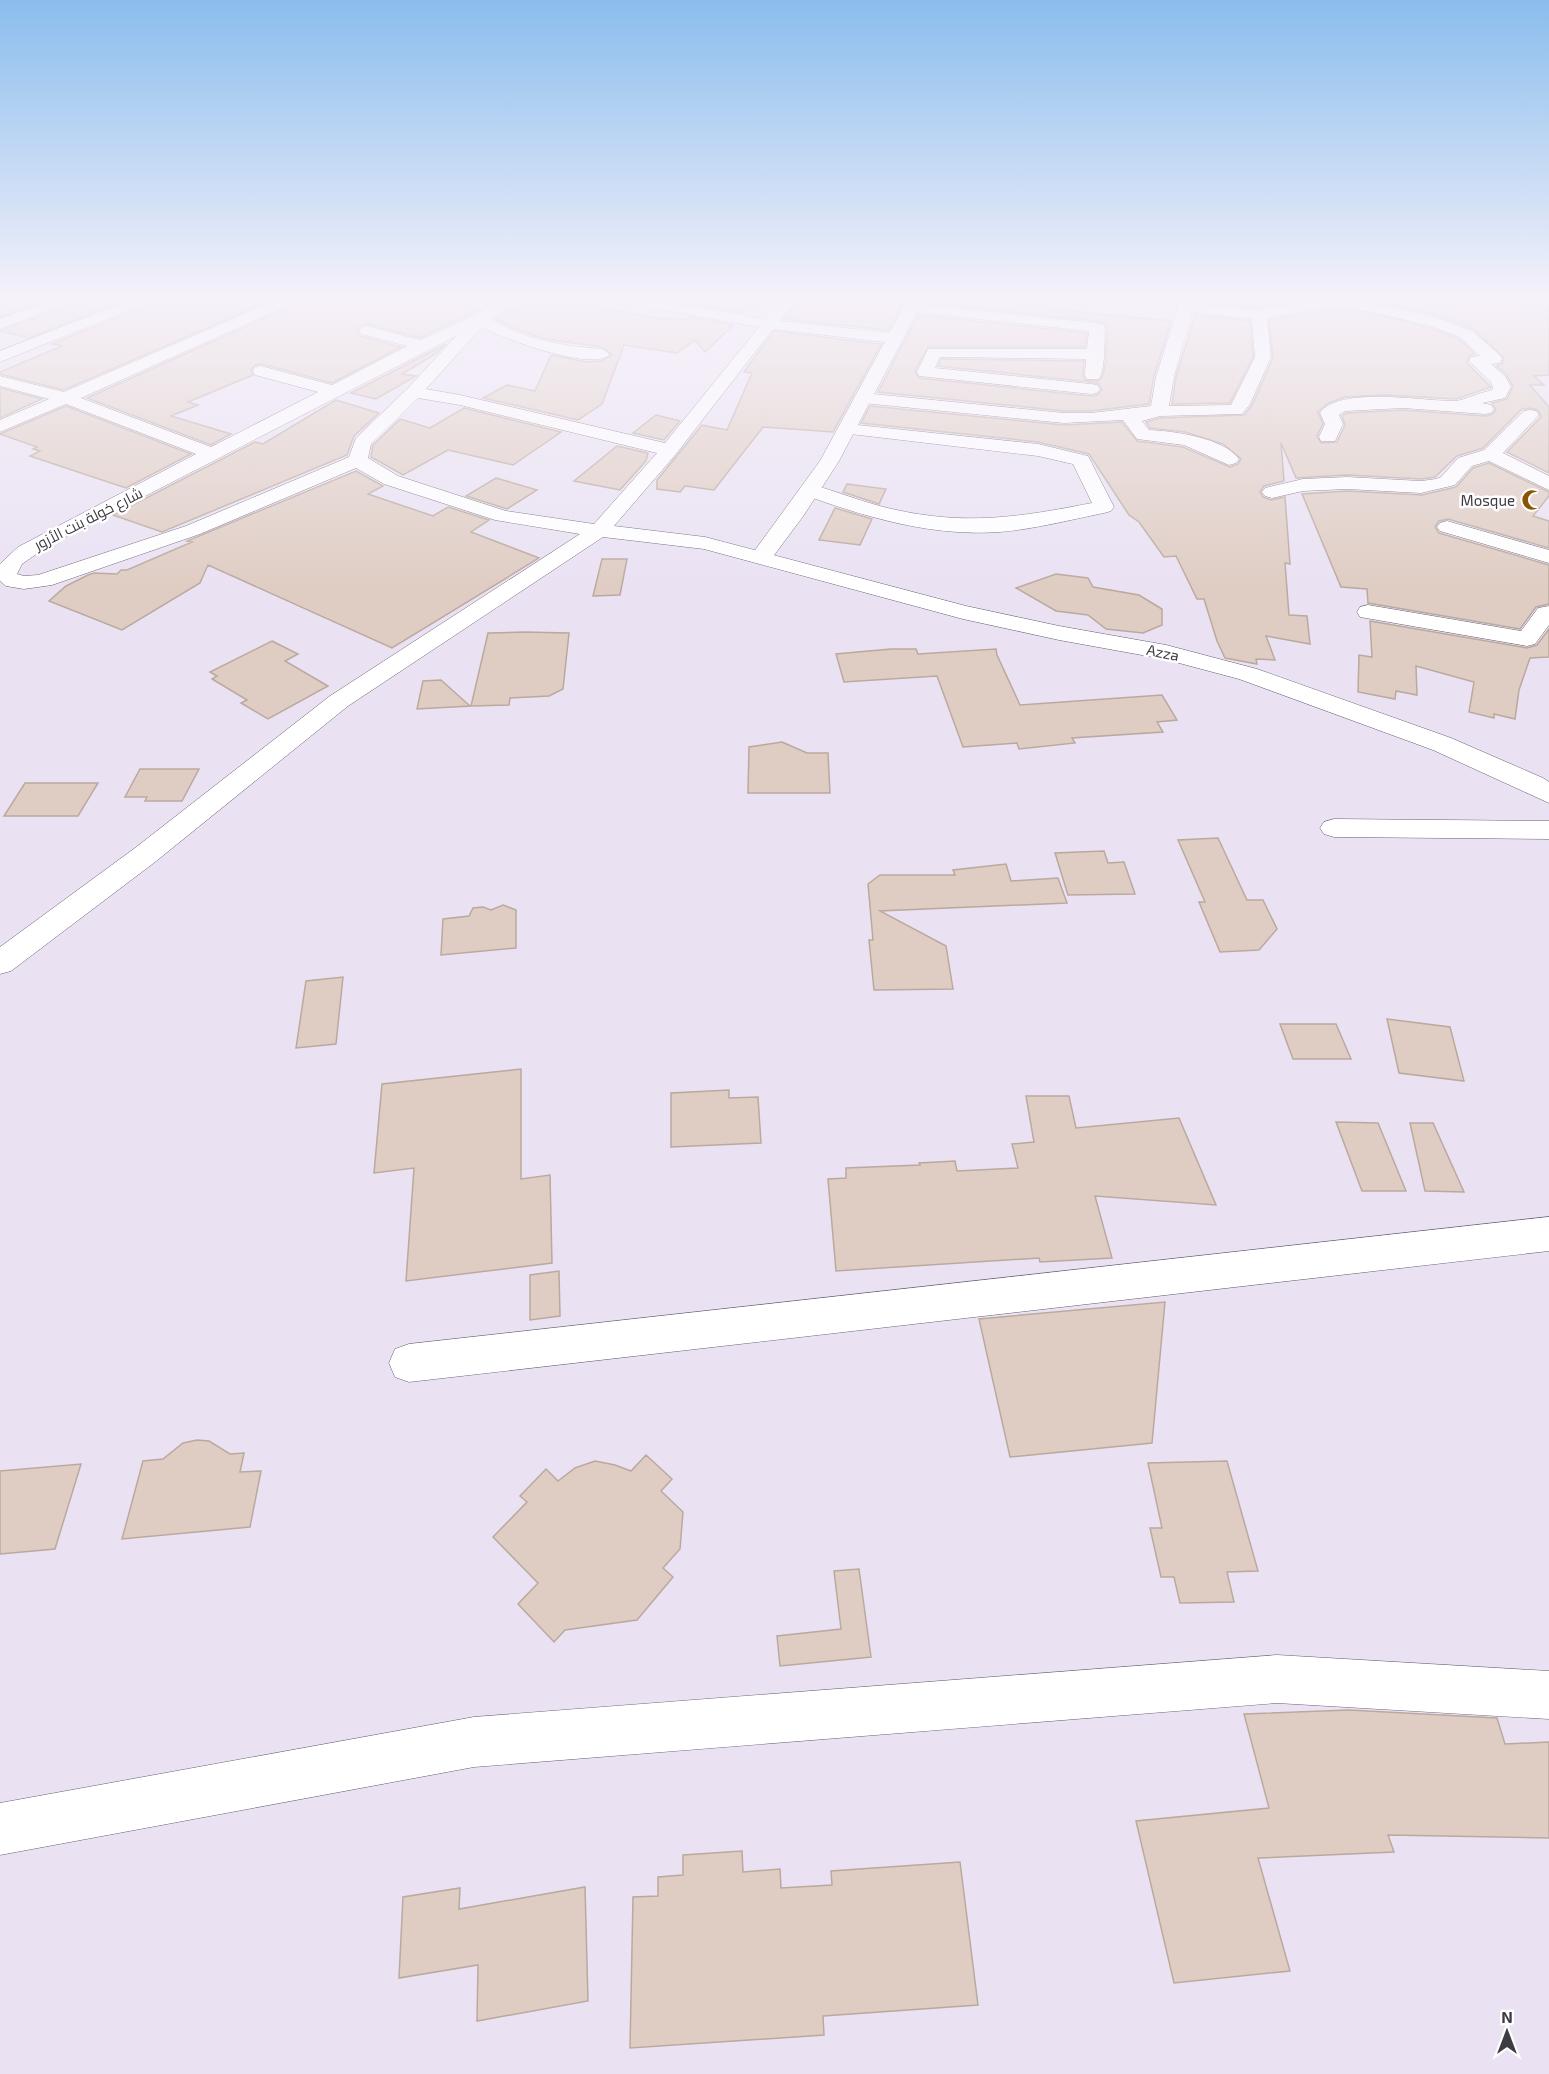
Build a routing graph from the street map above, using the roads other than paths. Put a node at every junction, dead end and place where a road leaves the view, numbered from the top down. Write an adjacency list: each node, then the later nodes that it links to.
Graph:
1 (50, 394): 12 (street)
2 (76, 394): 12 (street)
3 (331, 394): 22 (street, شارع خولة بنت الأزور)
4 (412, 394): 25 (street)
5 (424, 394): 21 (street)
6 (713, 394): 21 (street)
7 (865, 394): 13 (street)
8 (1091, 394): 17 (street)
9 (1163, 394): 15 (street)
10 (1246, 394): 15 (street)
11 (1499, 394): 14 (street)
12 (66, 398): 18 (street); 22 (street)
13 (863, 398): 17 (street); 19 (street)
14 (1462, 406): 16 (street); 20 (street)
15 (1160, 411): 17 (street); 24 (street)
16 (1540, 416): 23 (street)
17 (1091, 418)
18 (0, 427)
19 (848, 429): 27 (street); 27 (street)
20 (1328, 437)
21 (669, 450): 30 (street)
22 (213, 454): 25 (street, شارع خولة بنت الأزور)
23 (1491, 454): 26 (street); 28 (street)
24 (1229, 459)
25 (358, 460): 30 (street, Azza)
26 (1549, 484)
27 (809, 490): 31 (street)
28 (1272, 492)
29 (1447, 527): 32 (street)
30 (599, 531): 31 (street, Azza); 38 (street)
31 (761, 557): 35 (street, Azza)
32 (1549, 557)
33 (1368, 612): 34 (street)
34 (1549, 613)
35 (1549, 794)
36 (1334, 828): 37 (street)
37 (1549, 830)
38 (0, 963)
39 (1549, 1234): 40 (street)
40 (409, 1363)
41 (1549, 1695): 42 (street)
42 (0, 1829)

